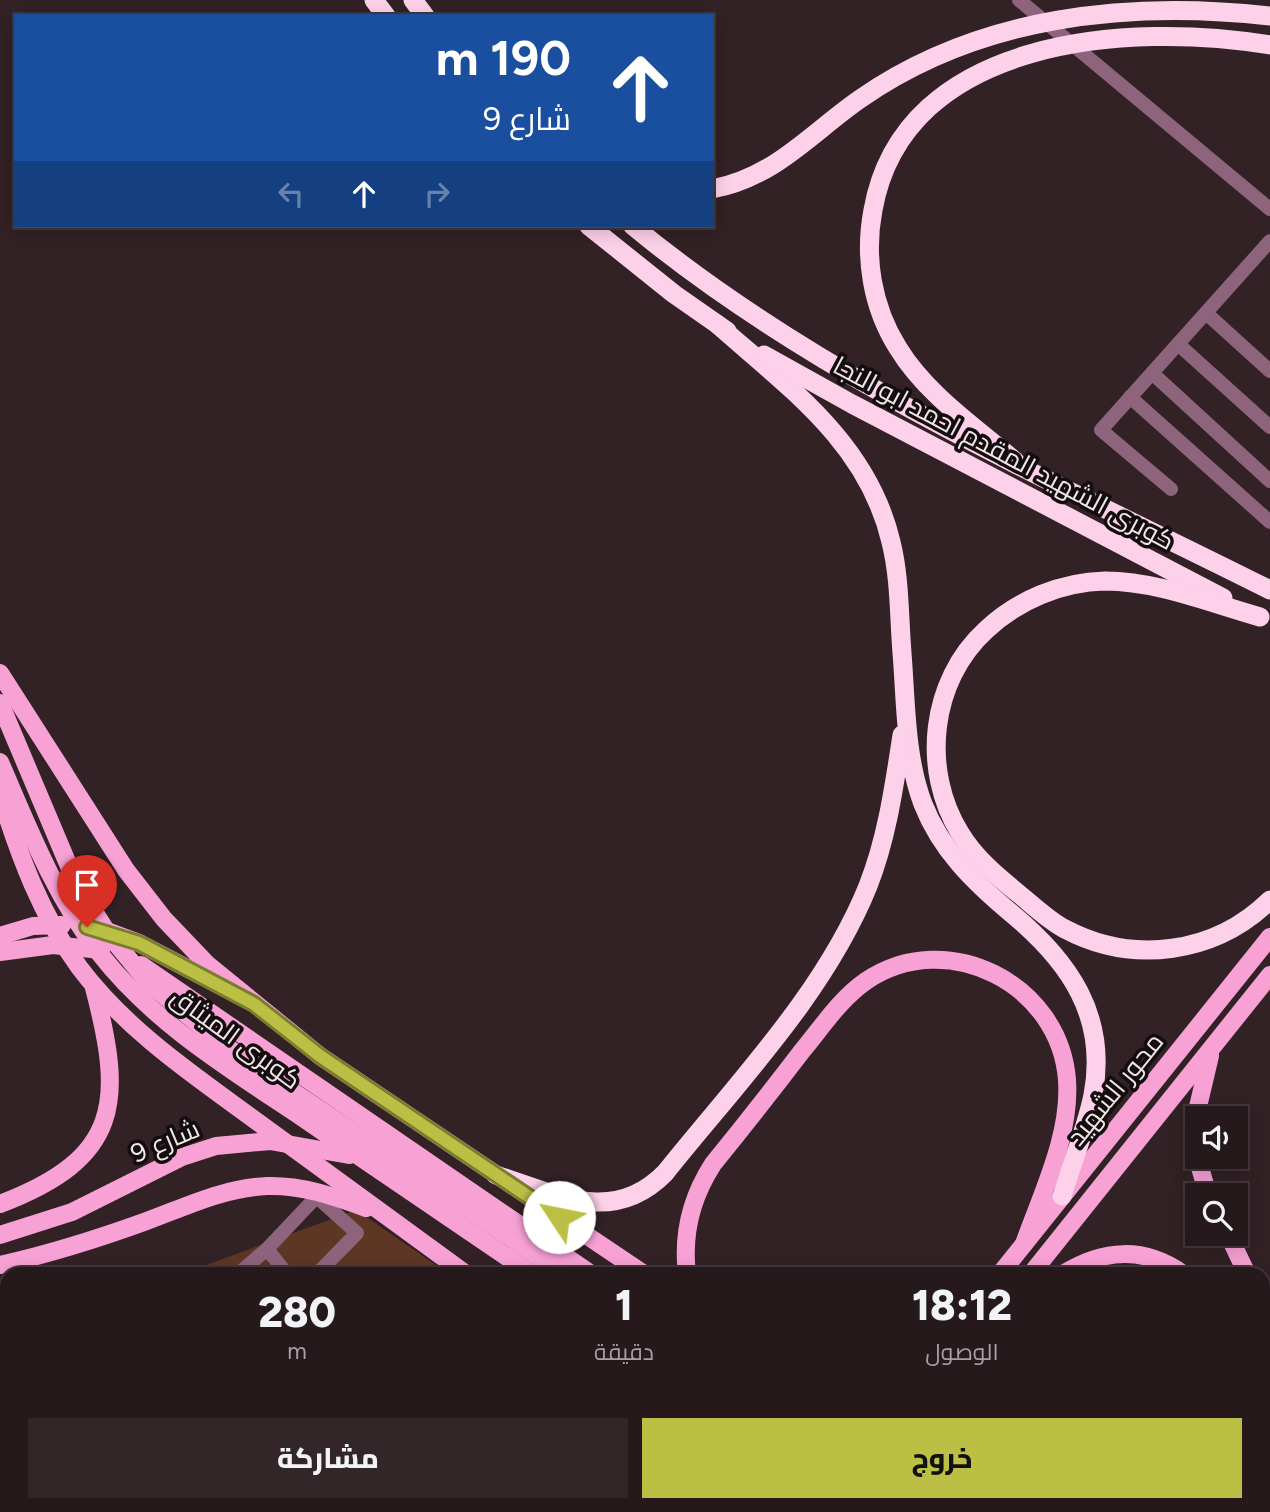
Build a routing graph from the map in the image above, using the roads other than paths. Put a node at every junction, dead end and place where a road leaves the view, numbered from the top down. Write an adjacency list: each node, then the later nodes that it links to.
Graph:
1 (1019, 0): 5 (street)
2 (1270, 16): 4 (highway)
3 (1270, 45): 16 (highway)
4 (714, 189)
5 (1270, 209)
6 (592, 228): 10 (highway)
7 (636, 228): 16 (highway, كوبرى الشهيد المقدم احمد ابو النجا)
8 (1270, 241): 9 (street)
9 (1206, 313): 11 (street); 12 (street)
10 (717, 324): 21 (highway, كوبرى الشهيد المقدم احمد ابو النجا); 24 (highway)
11 (1178, 344): 13 (street); 15 (street)
12 (1270, 371)
13 (1152, 373): 14 (street); 17 (street)
14 (1130, 397): 18 (street); 19 (street)
15 (1270, 427)
16 (1016, 461): 20 (highway, كوبرى الشهيد المقدم احمد ابو النجا)
17 (1270, 481)
18 (1171, 489)
19 (1270, 522)
20 (1270, 590)
21 (1265, 619): 27 (highway)
22 (0, 673): 33 (main road)
23 (0, 702): 52 (main road, كوبرى الميثاق)
24 (907, 707): 37 (highway); 39 (highway)
25 (0, 762): 36 (main road, كوبرى الميثاق)
26 (0, 794): 32 (main road)
27 (1270, 900)
28 (0, 936): 33 (main road)
29 (1270, 937): 39 (main road, محور الشهيد)
30 (0, 952): 53 (main road)
31 (1270, 975): 34 (main road, محور الشهيد)
32 (93, 984): 40 (main road); 41 (main road)
33 (254, 1004): 37 (main road)
34 (1213, 1046): 35 (main road); 57 (main road, محور الشهيد)
35 (1198, 1106)
36 (360, 1157): 42 (main road, شارع 9); 51 (main road, كوبرى الميثاق)
37 (496, 1175): 54 (main road)
38 (319, 1194): 41 (main road); 45 (street); 46 (main road); 49 (street)
39 (1062, 1196): 43 (main road, محور الشهيد)
40 (0, 1204)
41 (384, 1215): 50 (main road)
42 (0, 1235)
43 (1024, 1244): 55 (main road); 56 (main road, محور الشهيد)
44 (1234, 1246): 60 (main road)
45 (267, 1248): 47 (street); 48 (street)
46 (0, 1265)
47 (246, 1267)
48 (282, 1267)
49 (324, 1267)
50 (456, 1267)
51 (522, 1267)
52 (554, 1267)
53 (581, 1267)
54 (634, 1267)
55 (687, 1267)
56 (1006, 1267)
57 (1037, 1267)
58 (1077, 1267): 59 (main road)
59 (1172, 1267)
60 (1244, 1267)

